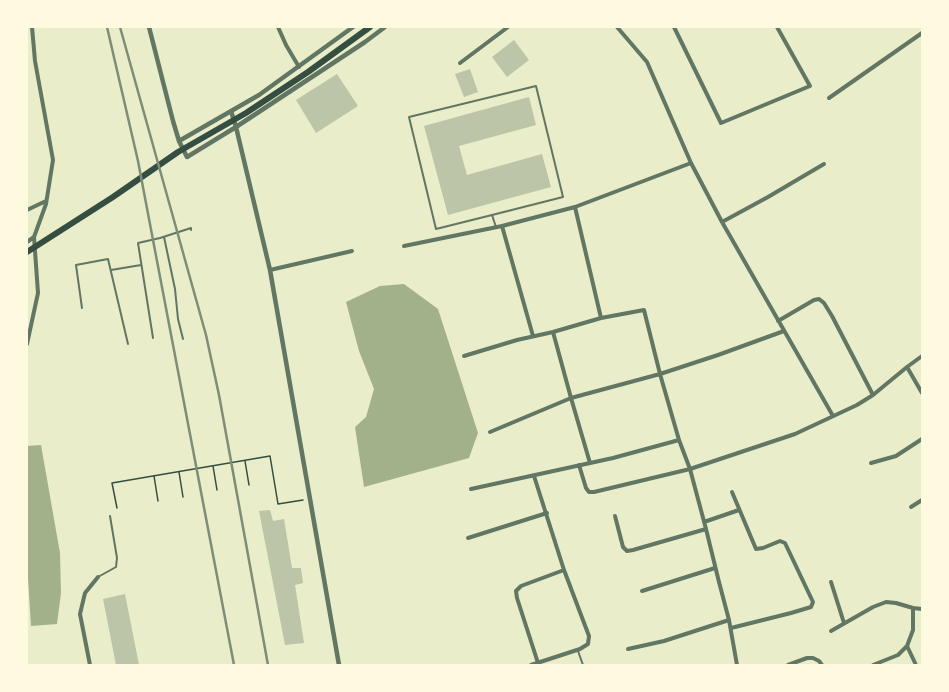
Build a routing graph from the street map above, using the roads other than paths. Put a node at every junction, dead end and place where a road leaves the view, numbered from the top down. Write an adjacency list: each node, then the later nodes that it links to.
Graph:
1 (32, 27): 20 (street)
2 (149, 27): 17 (street)
3 (278, 27): 13 (street)
4 (353, 27): 13 (street)
5 (370, 27): 33 (main road)
6 (385, 27): 16 (street)
7 (508, 27): 12 (street)
8 (617, 27): 18 (street)
9 (674, 27): 10 (street)
10 (776, 27)
11 (922, 34): 14 (street)
12 (460, 63)
13 (299, 67): 15 (street)
14 (829, 98)
15 (231, 111): 16 (street); 17 (street)
16 (236, 127): 17 (street); 36 (street)
17 (179, 140)
18 (691, 163): 21 (street); 24 (street)
19 (824, 164): 24 (street)
20 (46, 201): 22 (street); 28 (street)
21 (575, 207): 25 (street); 38 (street)
22 (27, 210)
23 (492, 215): 23 (lane); 26 (lane)
24 (722, 222): 39 (street)
25 (502, 226): 26 (street); 42 (street)
26 (496, 227): 31 (street)
27 (191, 230): 29 (lane)
28 (34, 237): 30 (street); 45 (street)
29 (164, 237): 34 (lane); 44 (lane)
30 (27, 242)
31 (404, 246)
32 (352, 251): 36 (street)
33 (27, 252)
34 (141, 265): 35 (lane); 43 (lane)
35 (111, 270): 37 (lane); 46 (lane)
36 (270, 270): 90 (street)
37 (82, 308)
38 (601, 318): 41 (street); 50 (street)
39 (778, 321): 40 (street); 52 (street)
40 (784, 331): 50 (street); 54 (street)
41 (553, 332): 42 (street); 53 (street)
42 (533, 336): 47 (street)
43 (153, 338)
44 (183, 339)
45 (27, 344)
46 (128, 344)
47 (464, 356)
48 (922, 356): 49 (street)
49 (907, 366): 51 (street); 52 (street)
50 (660, 374): 53 (street); 57 (street)
51 (922, 392)
52 (874, 395): 54 (street)
53 (571, 398): 55 (street); 58 (street)
54 (833, 416): 61 (street)
55 (490, 432)
56 (922, 439): 59 (street)
57 (679, 440): 58 (street); 61 (street)
58 (590, 463): 60 (street)
59 (871, 463)
60 (579, 465): 61 (street); 62 (street)
61 (690, 469): 71 (street)
62 (534, 476): 63 (street); 68 (street)
63 (471, 489)
64 (732, 492): 67 (street)
65 (922, 500): 66 (street)
66 (911, 507)
67 (739, 510): 71 (street); 83 (street)
68 (547, 513): 73 (street); 75 (street)
69 (110, 516): 76 (lane)
70 (615, 516): 72 (street)
71 (704, 522): 72 (street)
72 (706, 529): 74 (street)
73 (468, 538)
74 (715, 568): 78 (street); 81 (street)
75 (564, 570): 87 (street); 88 (street)
76 (98, 577): 89 (street)
77 (831, 582): 82 (street)
78 (642, 591)
79 (913, 608): 80 (street); 82 (street); 85 (street)
80 (922, 609)
81 (729, 620): 83 (street); 86 (street)
82 (844, 623): 84 (street)
83 (731, 628): 93 (street)
84 (831, 631)
85 (907, 646): 96 (street); 97 (street)
86 (628, 649)
87 (578, 650): 88 (street); 92 (lane)
88 (538, 663): 91 (street)
89 (90, 665)
90 (339, 665)
91 (531, 665)
92 (583, 665)
93 (737, 665)
94 (788, 665): 95 (street)
95 (822, 665)
96 (873, 665)
97 (916, 665)

